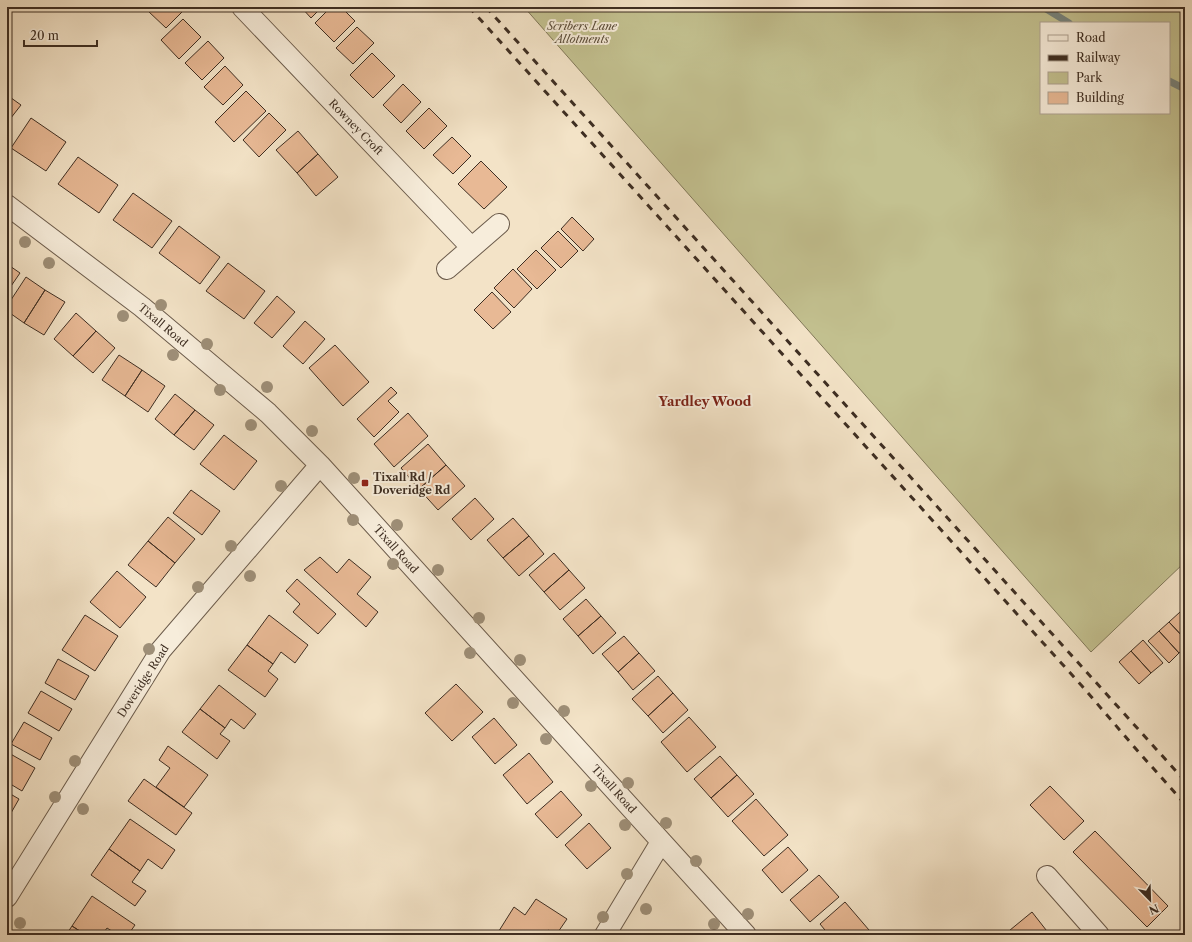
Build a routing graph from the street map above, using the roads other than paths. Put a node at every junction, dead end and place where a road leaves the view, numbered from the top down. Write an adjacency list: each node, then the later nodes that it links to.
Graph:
1 (242, 7): 4 (street, Rowney Croft)
2 (7, 205): 6 (street, Tixall Road)
3 (499, 224): 4 (street)
4 (471, 247): 5 (street)
5 (447, 269)
6 (320, 465): 7 (street, Tixall Road); 9 (street, Doveridge Road)
7 (661, 842): 10 (street); 11 (street, Tixall Road)
8 (1047, 876): 12 (street)
9 (7, 897)
10 (605, 935)
11 (746, 935)
12 (1098, 935)

